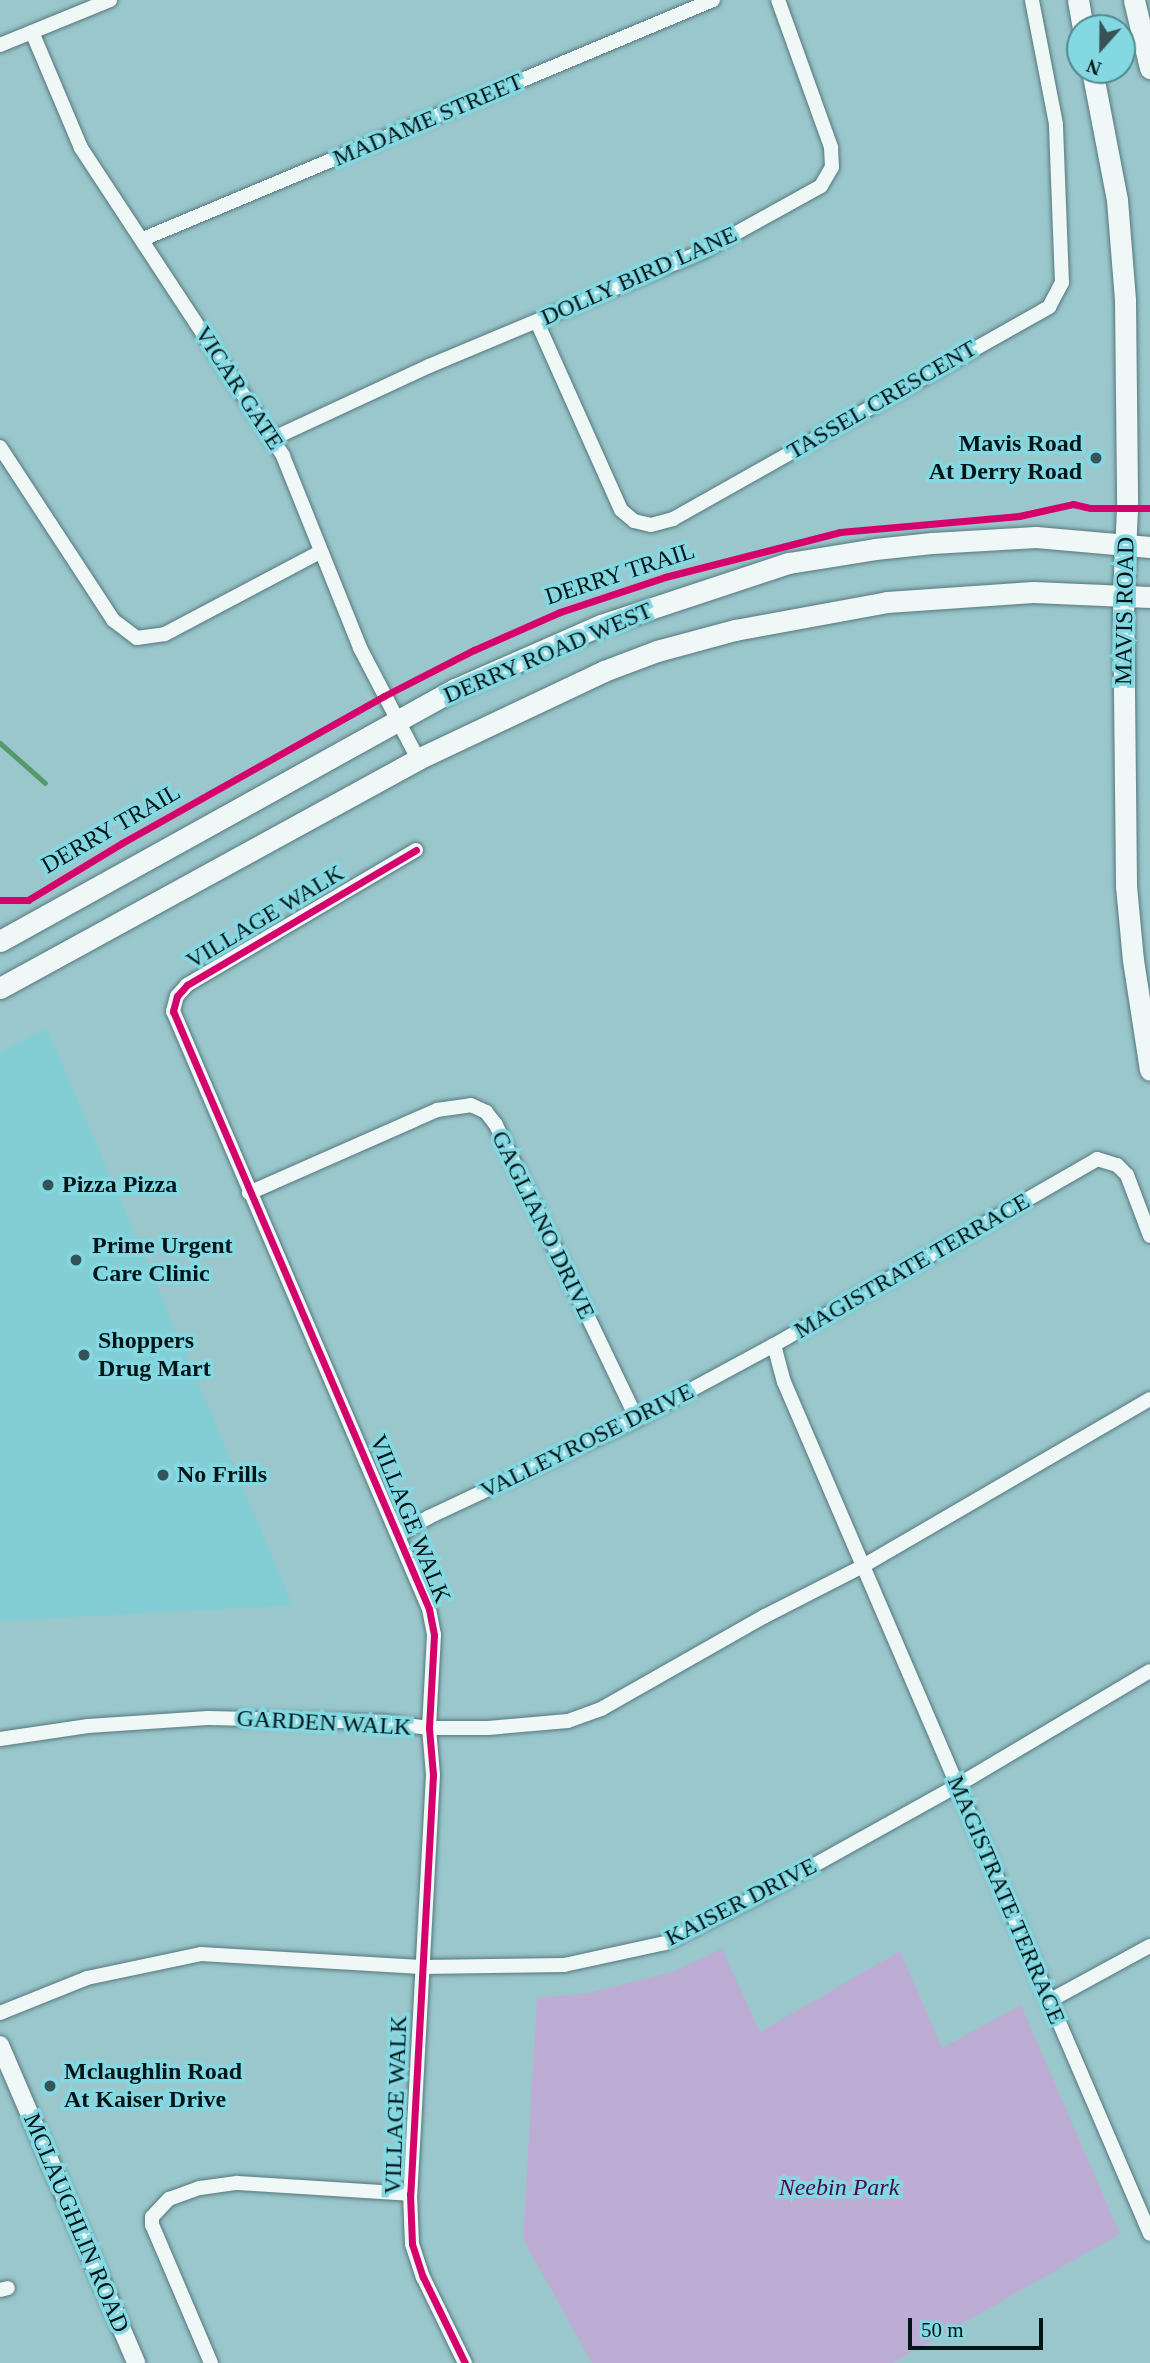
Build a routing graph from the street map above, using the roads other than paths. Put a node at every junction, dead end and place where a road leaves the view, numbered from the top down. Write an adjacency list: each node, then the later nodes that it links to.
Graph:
1 (110, 0): 6 (street)
2 (713, 0): 10 (street, MADAME STREET)
3 (778, 0): 11 (street, DOLLY BIRD LANE)
4 (1032, 0): 11 (street, TASSEL CRESCENT)
5 (1134, 0): 8 (main road)
6 (32, 32): 7 (street); 10 (street, VICAR GATE)
7 (0, 45)
8 (1150, 68)
9 (1094, 84): 14 (main road, MAVIS ROAD)
10 (143, 240): 12 (street, VICAR GATE)
11 (537, 322): 12 (street, DOLLY BIRD LANE)
12 (272, 439): 16 (street, VICAR GATE)
13 (0, 447): 16 (street)
14 (1125, 545): 15 (main road, DERRY ROAD WEST); 17 (main road, MAVIS ROAD); 19 (main road, DERRY ROAD WEST)
15 (1150, 547)
16 (320, 552): 19 (street, VICAR GATE)
17 (1123, 595): 18 (main road, DERRY ROAD WEST); 20 (main road, DERRY ROAD WEST); 24 (main road, MAVIS ROAD)
18 (1150, 597)
19 (397, 721): 20 (street, VICAR GATE); 22 (main road, DERRY ROAD WEST)
20 (418, 759): 23 (main road, DERRY ROAD WEST)
21 (416, 850): 25 (street, VILLAGE WALK)
22 (3, 943)
23 (0, 988)
24 (1150, 1070)
25 (249, 1193): 29 (street, GAGLIANO DRIVE); 30 (street, VILLAGE WALK)
26 (1150, 1236): 27 (street, MAGISTRATE TERRACE)
27 (775, 1345): 29 (street, VALLEYROSE DRIVE); 31 (street, MAGISTRATE TERRACE)
28 (1150, 1399): 31 (street)
29 (637, 1419): 30 (street, VALLEYROSE DRIVE)
30 (399, 1535): 33 (street, VILLAGE WALK)
31 (863, 1566): 33 (street, GARDEN WALK); 35 (street, MAGISTRATE TERRACE)
32 (1150, 1671): 35 (street, KAISER DRIVE)
33 (429, 1728): 34 (street, GARDEN WALK); 37 (street, VILLAGE WALK)
34 (0, 1739)
35 (958, 1785): 37 (street, KAISER DRIVE); 38 (street, MAGISTRATE TERRACE)
36 (1150, 1946): 38 (street)
37 (421, 1966): 39 (street, KAISER DRIVE); 41 (street, VILLAGE WALK)
38 (1049, 2001): 42 (street, MAGISTRATE TERRACE)
39 (0, 2013)
40 (0, 2045): 43 (street, MCLAUGHLIN ROAD)
41 (410, 2194): 44 (street, VILLAGE WALK); 45 (street, VILLAGE WALK)
42 (1148, 2223)
43 (136, 2363)
44 (211, 2363)
45 (465, 2363)

